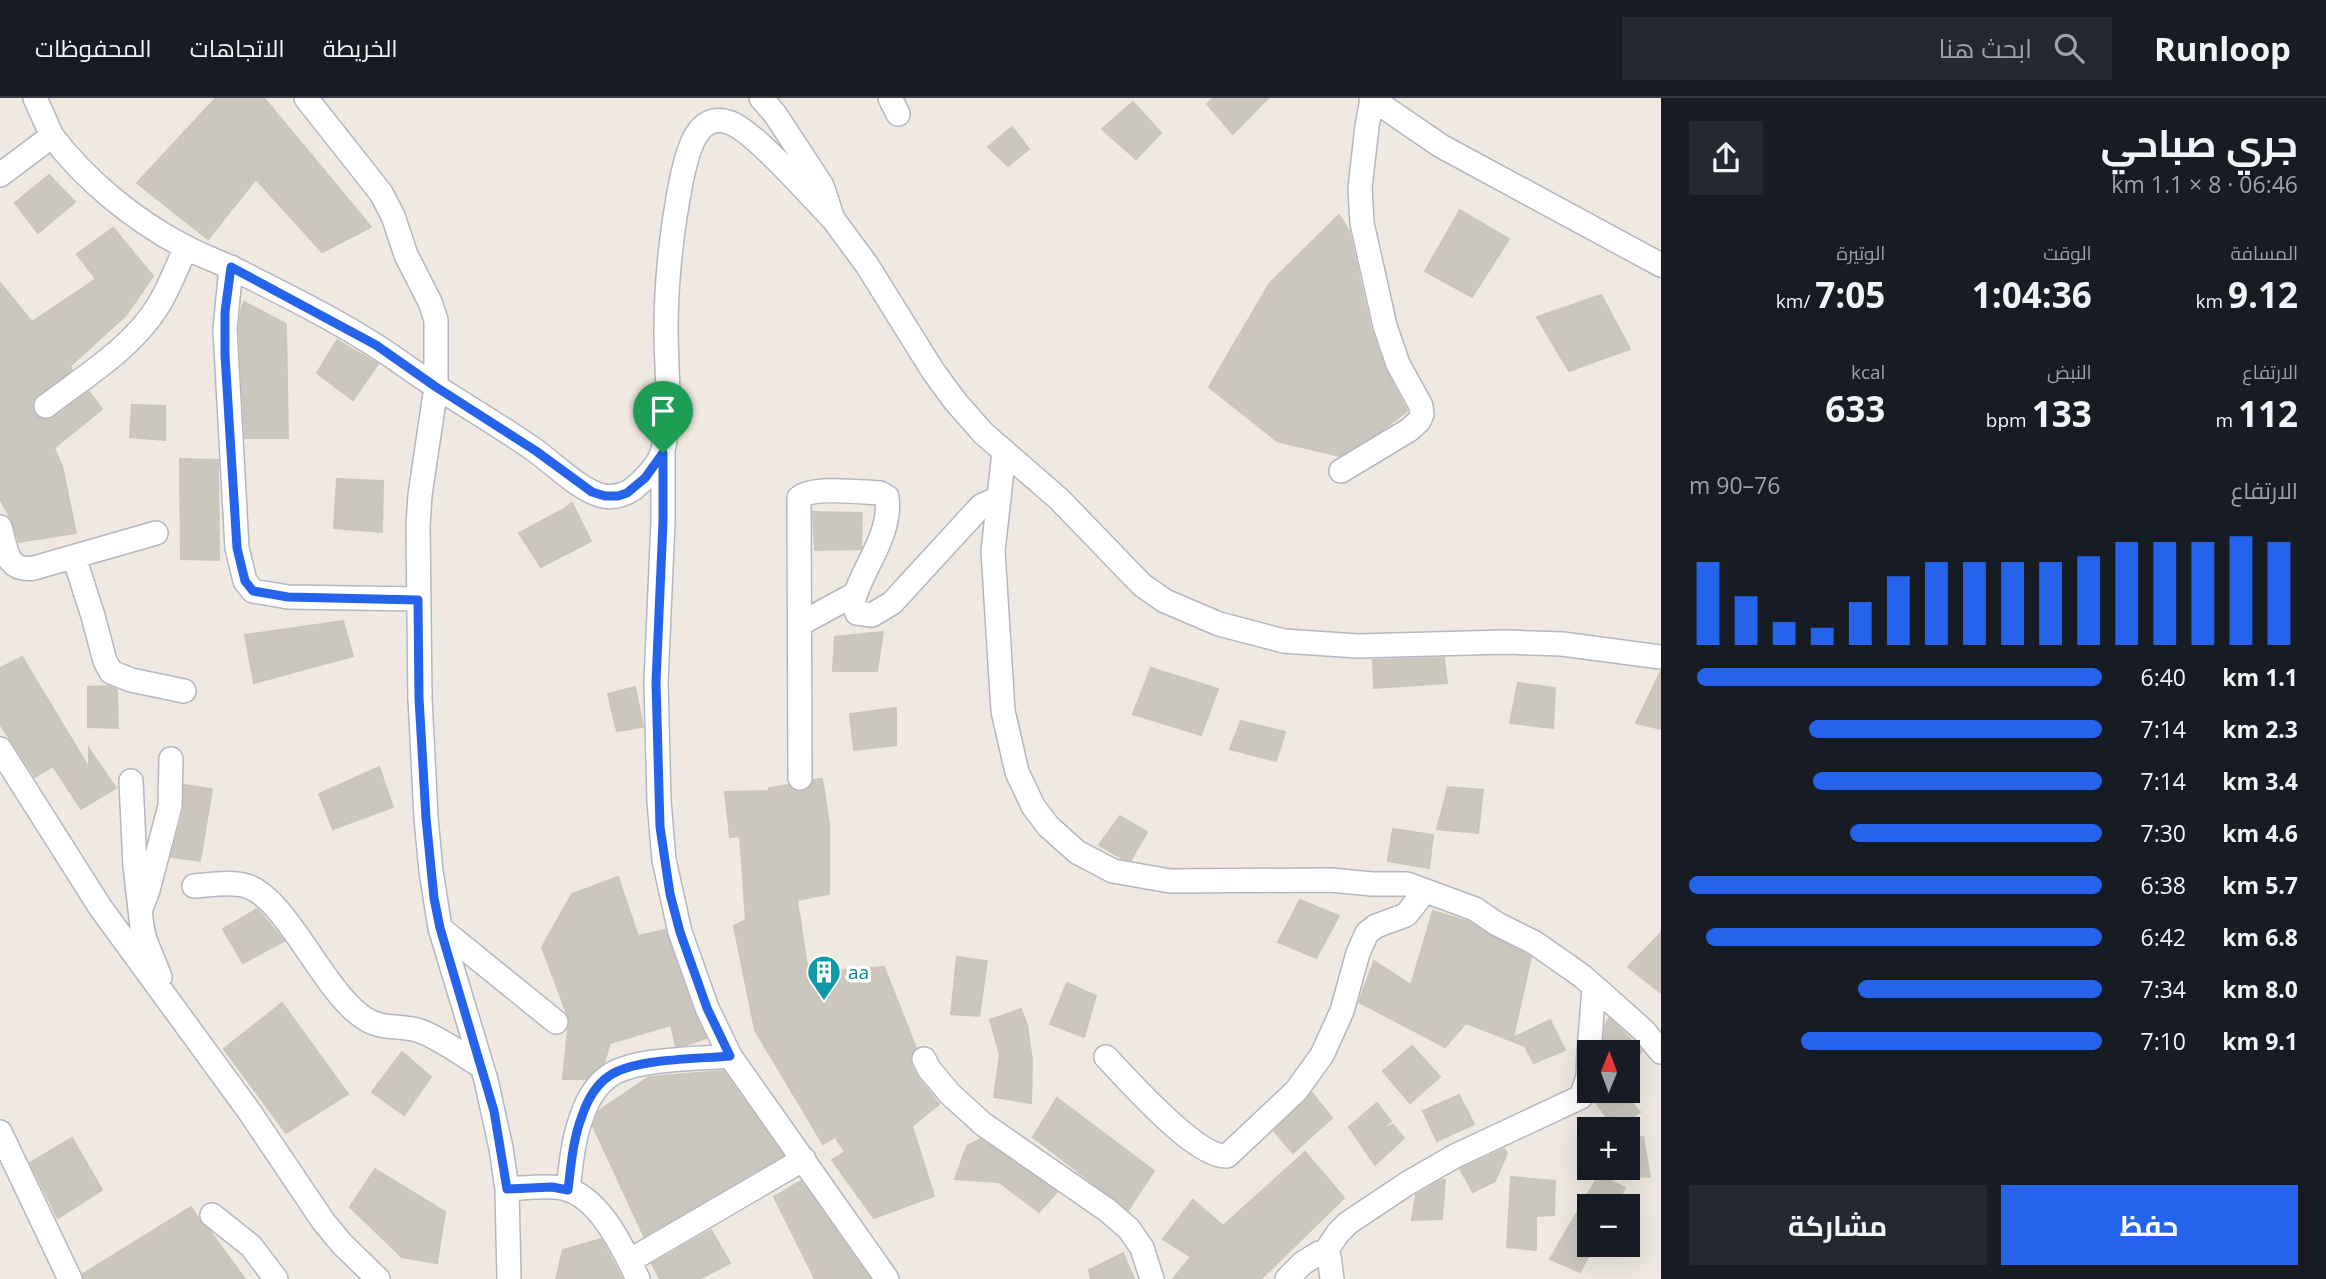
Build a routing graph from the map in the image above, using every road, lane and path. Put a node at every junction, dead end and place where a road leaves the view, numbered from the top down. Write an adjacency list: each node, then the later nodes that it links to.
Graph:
1 (35, 98): 5 (street)
2 (306, 98): 11 (street)
3 (761, 98): 7 (street)
4 (1372, 98): 9 (street); 15 (street)
5 (52, 136): 6 (street); 8 (street)
6 (0, 175)
7 (833, 219): 13 (street); 14 (street)
8 (186, 247): 10 (street); 12 (street)
9 (1661, 265)
10 (231, 267): 11 (street); 21 (street)
11 (436, 387): 14 (street); 21 (street)
12 (46, 406)
13 (1004, 451): 16 (street); 23 (street)
14 (663, 453): 38 (street)
15 (1340, 471)
16 (999, 498): 20 (street); 30 (street)
17 (0, 527): 19 (street)
18 (156, 533): 19 (street)
19 (74, 557): 24 (street)
20 (855, 593): 22 (street); 22 (street)
21 (418, 600): 32 (street)
22 (800, 624): 27 (street)
23 (1661, 657)
24 (184, 691)
25 (0, 749): 34 (street)
26 (171, 759): 31 (street)
27 (800, 778)
28 (131, 781): 31 (street)
29 (194, 886): 41 (street)
30 (1425, 891): 33 (street); 39 (street)
31 (141, 909): 34 (street)
32 (440, 928): 35 (street); 41 (street)
33 (1594, 987): 36 (street); 37 (street)
34 (169, 999): 52 (street)
35 (556, 1022)
36 (1590, 1040)
37 (1661, 1052)
38 (730, 1056): 44 (street); 46 (street)
39 (1106, 1057)
40 (924, 1059): 55 (street)
41 (481, 1066): 45 (street)
42 (1577, 1099): 48 (street)
43 (0, 1132): 50 (street)
44 (804, 1159): 49 (street); 54 (street)
45 (507, 1189): 46 (street); 53 (street)
46 (568, 1190): 49 (street)
47 (212, 1215): 51 (street)
48 (1324, 1254): 56 (street); 57 (street)
49 (633, 1270)
50 (70, 1279)
51 (276, 1279)
52 (378, 1279)
53 (509, 1279)
54 (887, 1279)
55 (1152, 1279)
56 (1287, 1279)
57 (1332, 1279)

